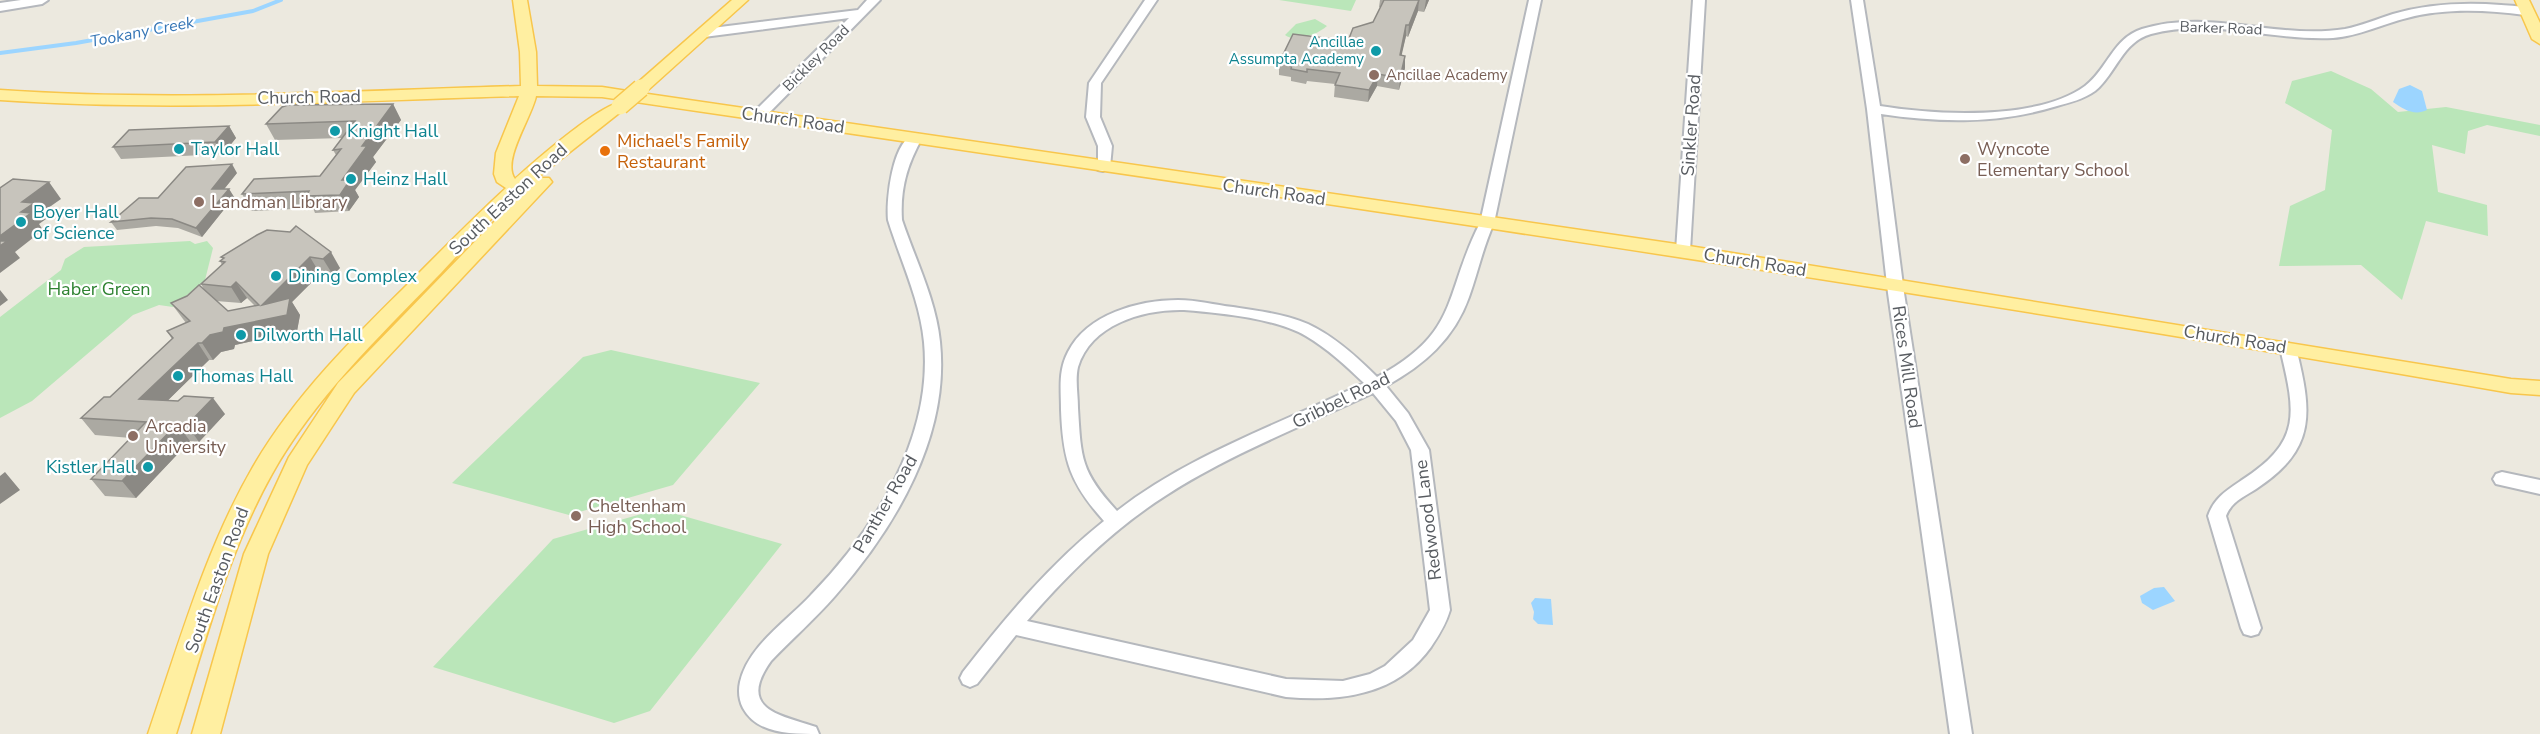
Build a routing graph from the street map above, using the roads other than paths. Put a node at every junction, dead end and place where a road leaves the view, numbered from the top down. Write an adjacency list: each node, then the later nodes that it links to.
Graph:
1 (42, 0): 10 (street)
2 (520, 0): 14 (main road)
3 (741, 0): 12 (main road, South Easton Road)
4 (874, 0): 11 (street, Bickley Road)
5 (1151, 0): 19 (street)
6 (1536, 0): 21 (street, Gribbel Road)
7 (1699, 0): 22 (street, Sinkler Road)
8 (1857, 0): 16 (street, Rices Mill Road)
9 (2523, 6): 13 (main road); 16 (street, Barker Road)
10 (0, 7)
11 (860, 13): 12 (street); 17 (street, Bickley Road)
12 (704, 33): 20 (main road, South Easton Road, bridge)
13 (2540, 39)
14 (528, 91): 15 (main road, Church Road); 17 (main road, Church Road); 20 (main road)
15 (0, 95)
16 (1874, 109): 23 (street, Rices Mill Road)
17 (758, 116): 18 (main road, Church Road)
18 (915, 138): 19 (main road, Church Road); 37 (street, Panther Road)
19 (1103, 167): 21 (main road, Church Road)
20 (526, 188): 30 (main road, South Easton Road); 31 (main road, South Easton Road)
21 (1487, 223): 22 (main road, Church Road); 25 (street, Gribbel Road)
22 (1683, 251): 23 (main road, Church Road)
23 (1895, 285): 24 (main road, Church Road); 38 (street, Rices Mill Road)
24 (2288, 348): 26 (main road, Church Road); 33 (street)
25 (1374, 385): 29 (street, Gribbel Road); 29 (street, Redwood Lane); 32 (street, Redwood Lane)
26 (2540, 388)
27 (2502, 479): 28 (street)
28 (2540, 487)
29 (1115, 521): 32 (street, Gribbel Road)
30 (250, 576): 31 (main road); 36 (main road, South Easton Road)
31 (214, 582): 35 (main road, South Easton Road)
32 (1011, 626): 34 (street, Gribbel Road)
33 (2251, 628)
34 (970, 678)
35 (162, 734)
36 (206, 734)
37 (808, 734)
38 (1961, 734)

